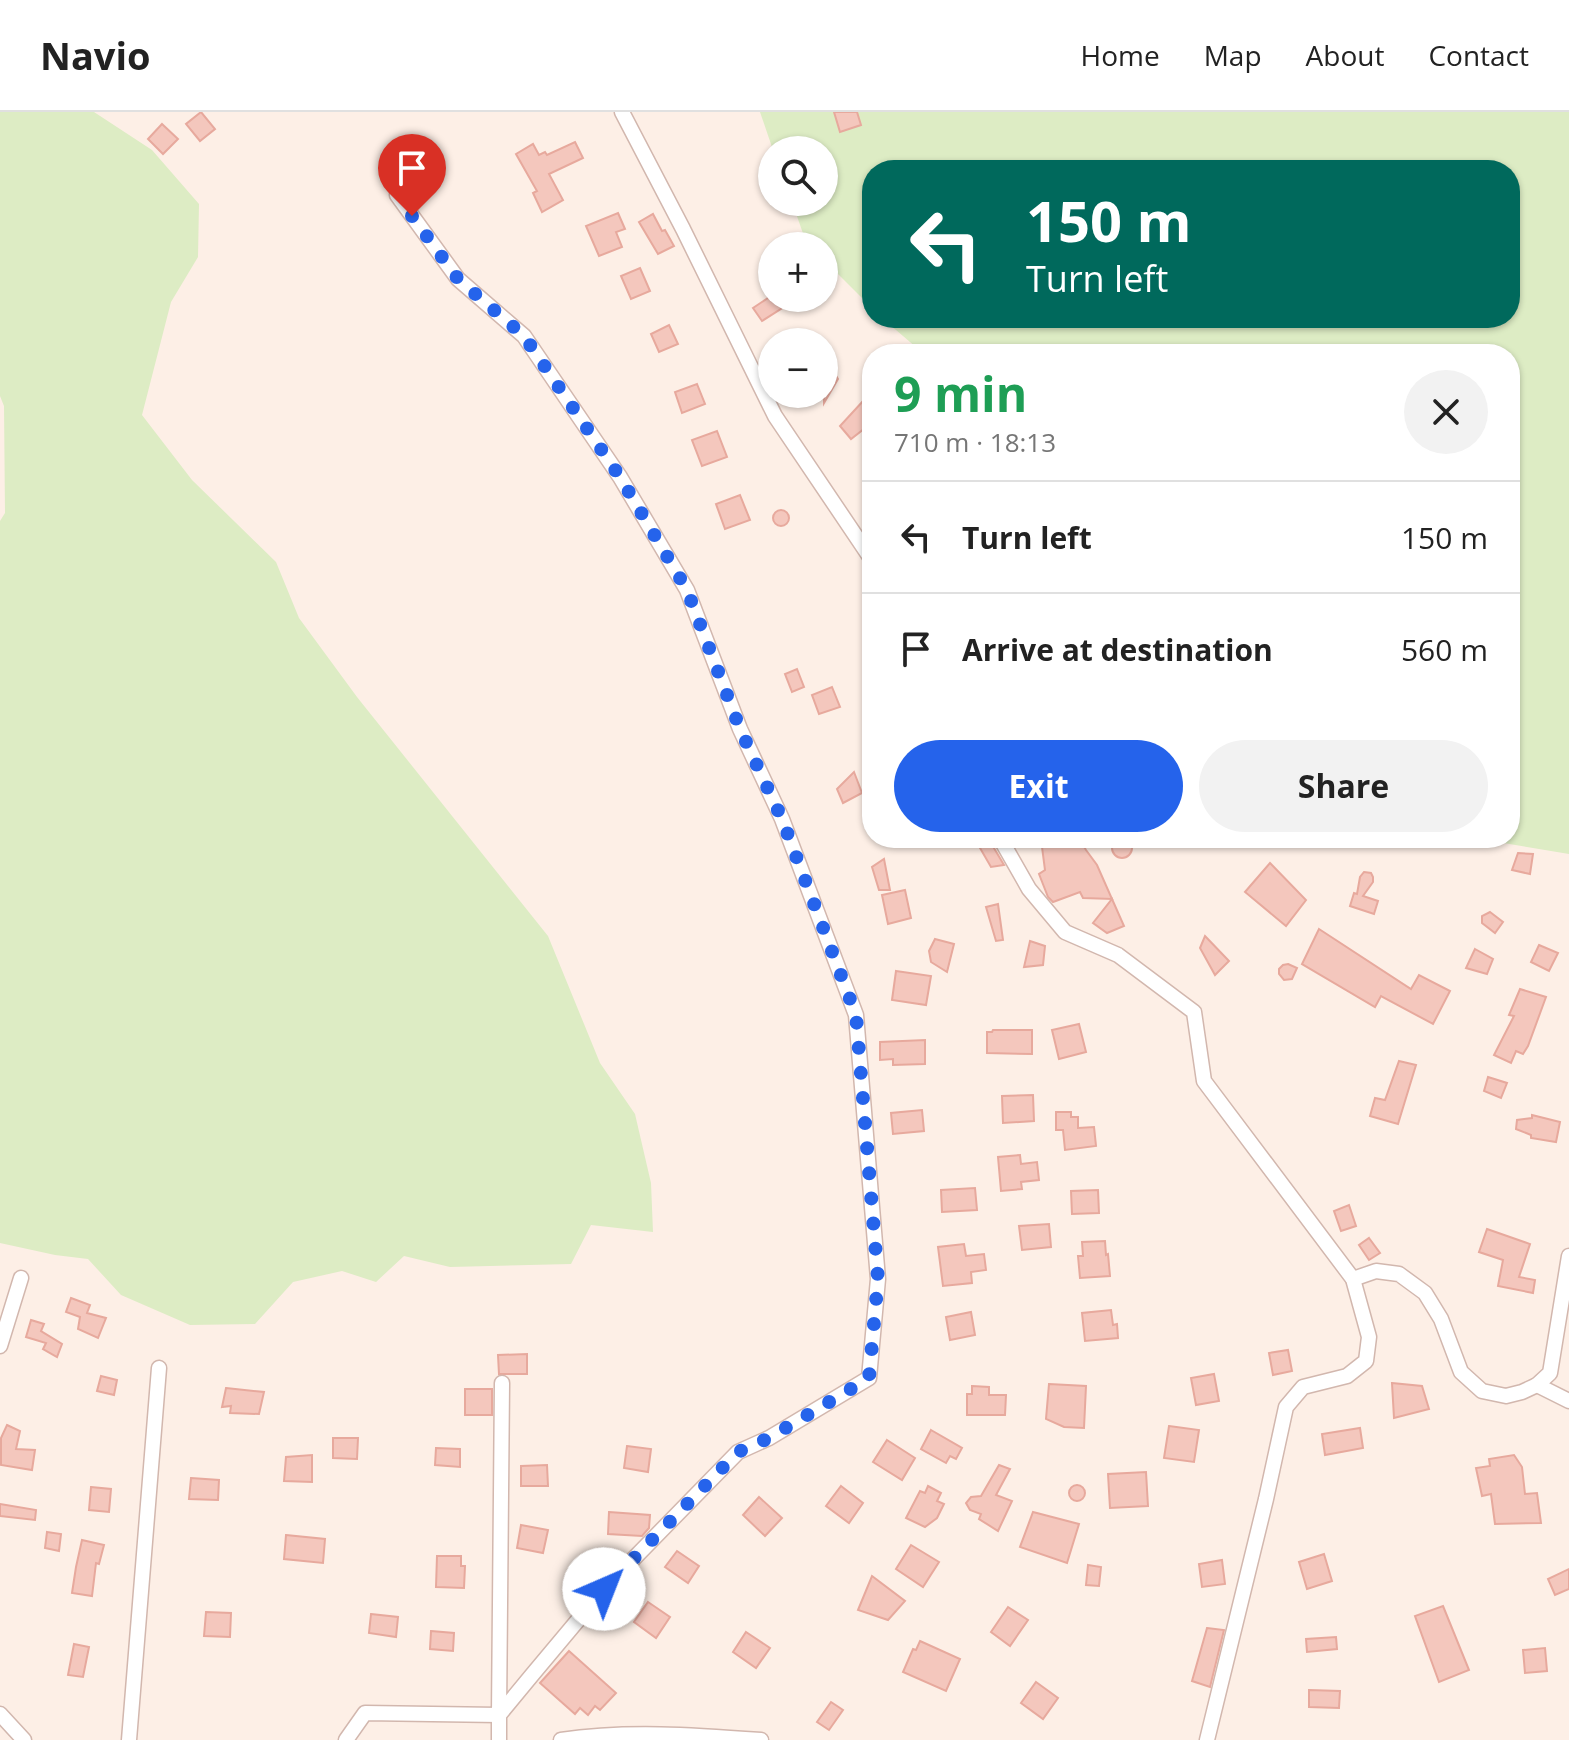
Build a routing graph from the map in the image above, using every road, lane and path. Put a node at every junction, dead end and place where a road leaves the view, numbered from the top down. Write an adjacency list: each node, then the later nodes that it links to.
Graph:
1 (622, 112): 3 (street)
2 (397, 195): 14 (street)
3 (862, 545)
4 (1006, 848): 7 (street)
5 (1569, 1256): 11 (street)
6 (21, 1278): 8 (street)
7 (1353, 1279): 11 (street); 21 (street)
8 (0, 1346)
9 (159, 1368): 16 (street)
10 (502, 1383): 14 (street)
11 (1537, 1385): 12 (street)
12 (1569, 1401)
13 (0, 1714): 15 (street)
14 (499, 1715): 17 (street); 18 (street)
15 (24, 1740)
16 (129, 1740)
17 (346, 1740)
18 (499, 1740)
19 (561, 1740): 20 (street)
20 (761, 1740)
21 (1207, 1740)

